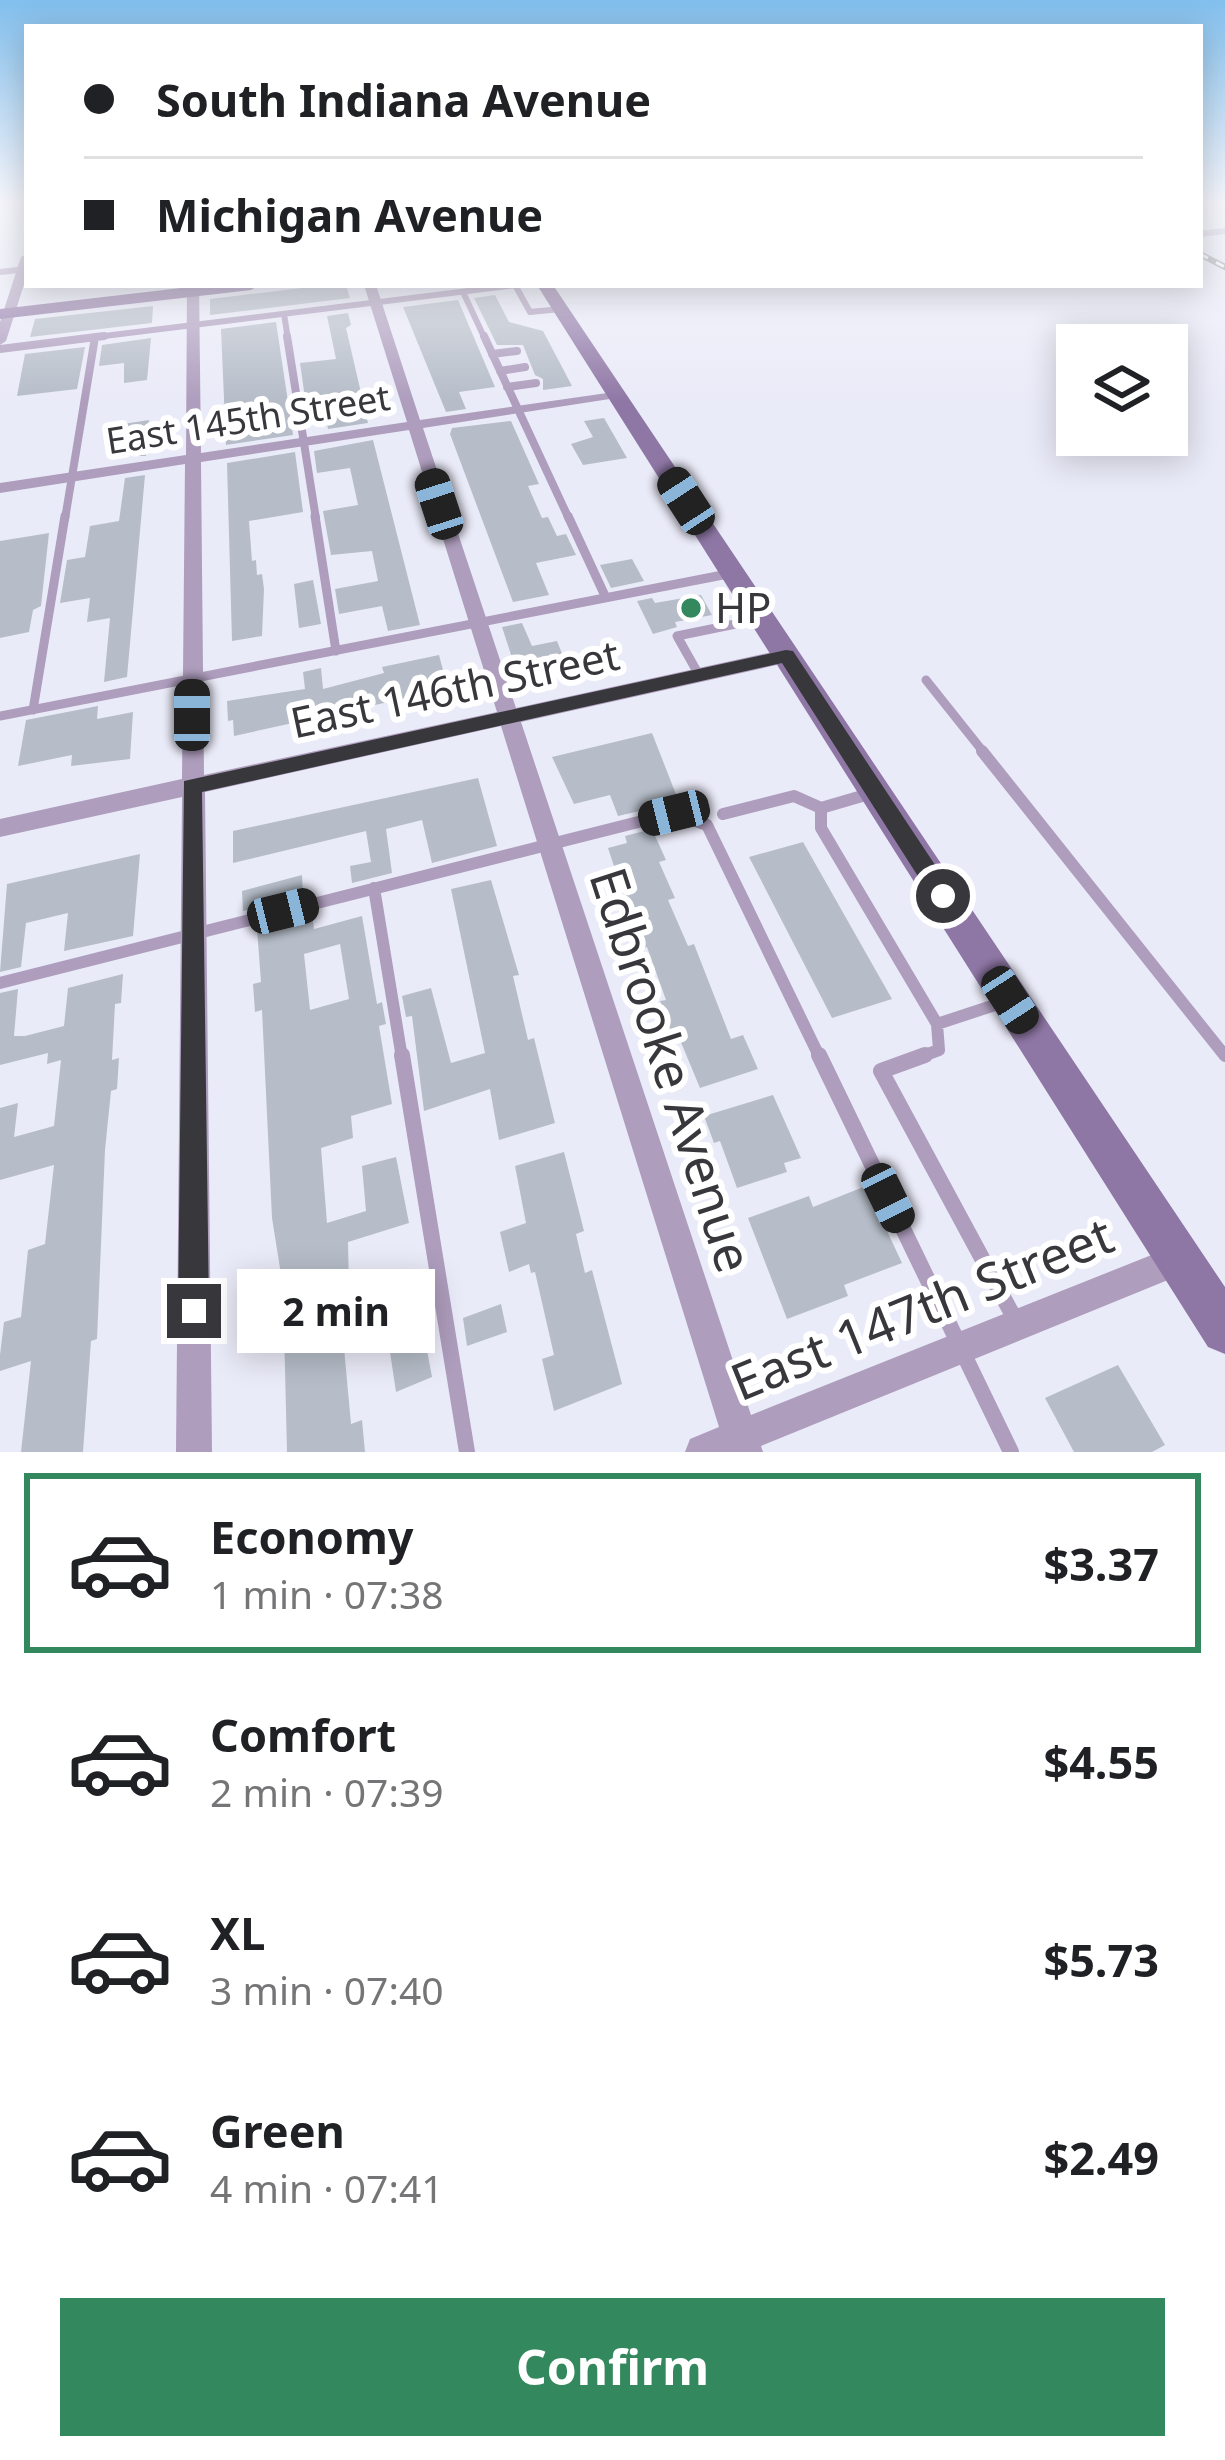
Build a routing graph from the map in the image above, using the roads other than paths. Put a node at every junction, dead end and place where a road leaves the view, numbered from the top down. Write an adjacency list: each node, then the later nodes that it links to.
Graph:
1 (24, 269): 9 (street)
2 (148, 288): 9 (main road)
3 (193, 288): 9 (main road); 11 (street)
4 (493, 288): 6 (lane)
5 (517, 288): 8 (lane)
6 (463, 292): 7 (lane); 15 (lane)
7 (373, 294): 10 (lane); 22 (street, Edbrooke Avenue)
8 (553, 297): 20 (main road)
9 (5, 309): 13 (street)
10 (284, 314): 11 (lane); 23 (lane)
11 (193, 325): 12 (lane); 24 (street)
12 (95, 337): 13 (lane); 25 (lane)
13 (0, 345)
14 (517, 350): 15 (lane)
15 (492, 354): 17 (lane)
16 (525, 367): 17 (lane)
17 (500, 371): 19 (lane)
18 (536, 383): 19 (lane)
19 (507, 387): 21 (lane)
20 (616, 394): 21 (street, East 145th Street); 27 (main road)
21 (511, 410): 22 (street, East 145th Street); 28 (lane)
22 (414, 424): 23 (street, East 145th Street); 30 (street, Edbrooke Avenue)
23 (304, 441): 24 (street, East 145th Street); 31 (lane)
24 (193, 458): 25 (street, East 145th Street); 34 (street)
25 (72, 477): 26 (street, East 145th Street); 36 (lane)
26 (0, 488)
27 (733, 573): 28 (lane); 29 (main road)
28 (606, 598): 30 (lane)
29 (762, 619): 32 (main road); 33 (lane)
30 (476, 623): 31 (lane); 38 (street, Edbrooke Avenue)
31 (336, 651): 34 (lane)
32 (786, 656): 33 (street, East 146th Street); 40 (main road)
33 (699, 675): 38 (street, East 146th Street)
34 (192, 679): 36 (lane); 39 (street)
35 (926, 680): 50 (lane)
36 (33, 710): 37 (lane)
37 (0, 716)
38 (506, 718): 39 (street, East 146th Street); 44 (street, Edbrooke Avenue)
39 (191, 786): 43 (street, East 146th Street); 46 (street)
40 (875, 792): 41 (lane); 48 (main road)
41 (820, 808): 42 (lane); 49 (lane)
42 (723, 814)
43 (0, 828)
44 (547, 845): 45 (lane); 54 (lane); 55 (street, Edbrooke Avenue)
45 (374, 889): 46 (lane); 57 (lane)
46 (192, 934): 47 (lane); 56 (street)
47 (0, 983)
48 (1010, 1000): 49 (lane); 51 (main road)
49 (937, 1024): 52 (lane)
50 (1225, 1056)
51 (1179, 1260): 52 (street, East 147th Street); 53 (main road)
52 (1018, 1325): 54 (street, East 147th Street)
53 (1225, 1330)
54 (961, 1348): 55 (street, East 147th Street); 59 (lane)
55 (742, 1444): 58 (street, East 147th Street)
56 (194, 1452)
57 (466, 1452)
58 (703, 1452)
59 (1011, 1452)

